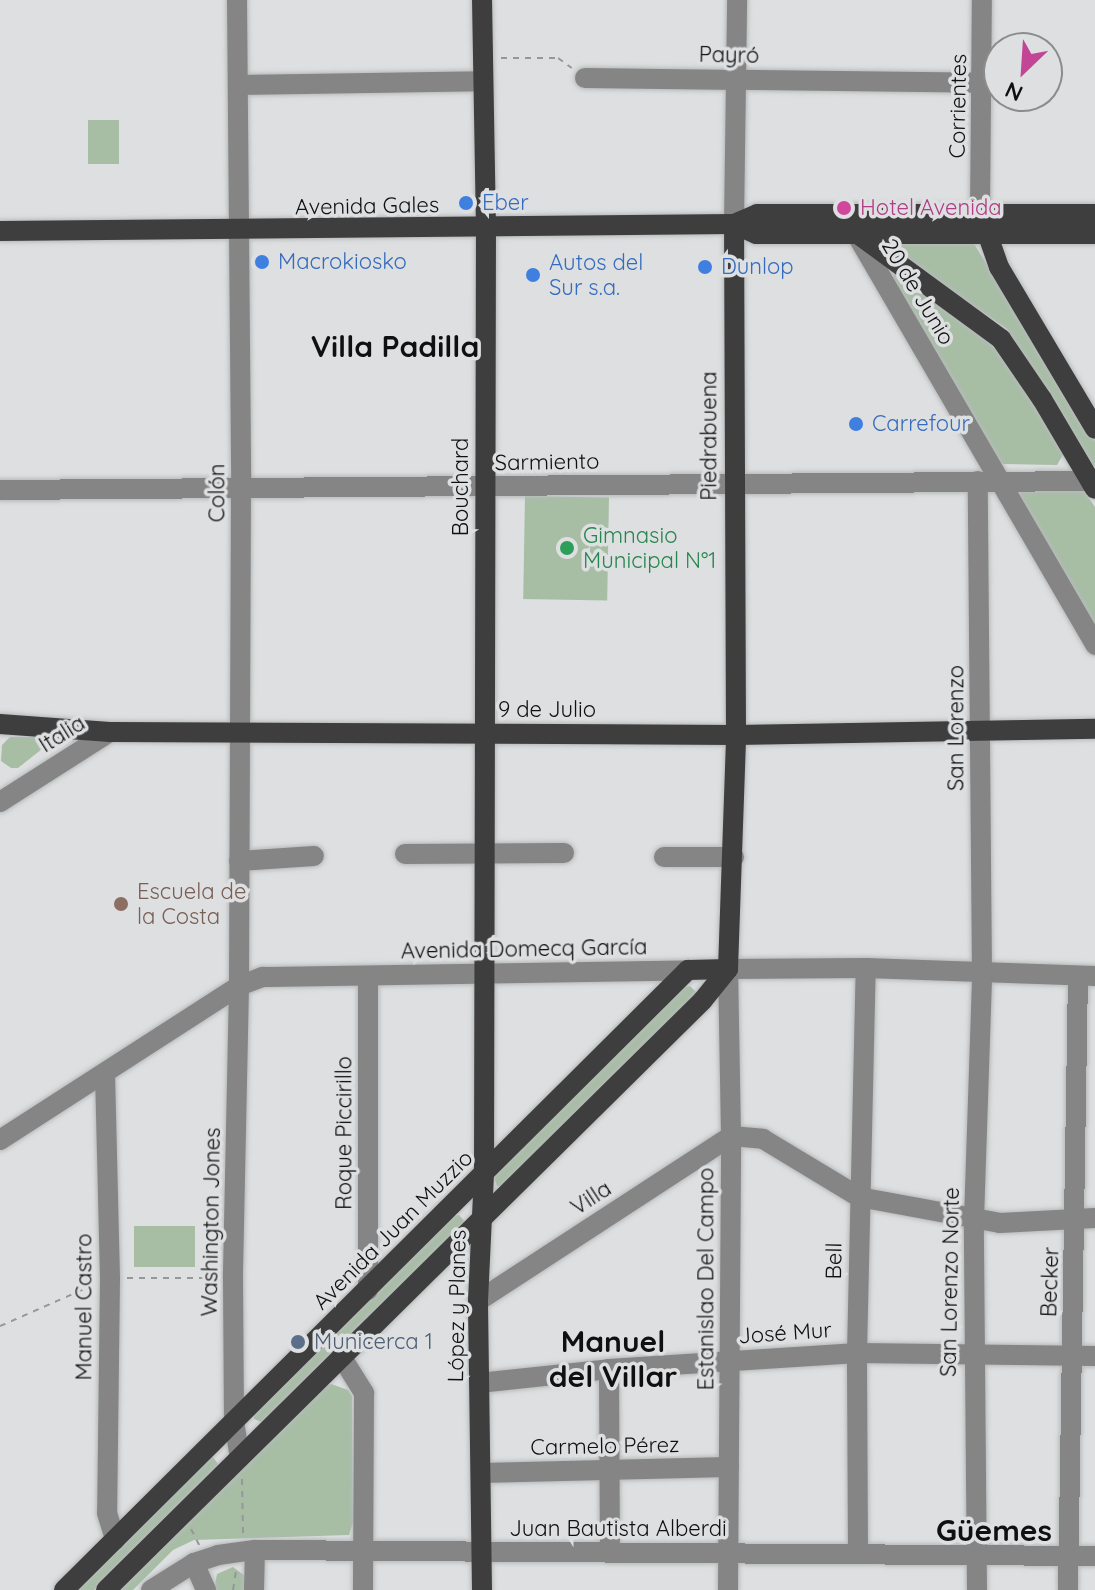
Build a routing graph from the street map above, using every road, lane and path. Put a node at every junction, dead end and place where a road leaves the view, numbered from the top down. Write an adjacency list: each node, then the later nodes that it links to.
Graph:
1 (237, 0): 10 (street, Colón)
2 (482, 0): 5 (main road, Bouchard)
3 (737, 0): 7 (street, Piedrabuena)
4 (982, 0): 9 (street, Corrientes)
5 (482, 58): 6 (path); 8 (main road, Bouchard)
6 (585, 78): 7 (street, Payró)
7 (736, 79): 9 (street, Payró); 13 (street, Piedrabuena)
8 (482, 81): 10 (street); 14 (main road, Bouchard)
9 (983, 83): 11 (street, Corrientes)
10 (238, 85): 16 (street, Colón)
11 (980, 213): 12 (main road, Avenida Gales); 13 (main road, Avenida Gales); 18 (main road)
12 (1095, 214)
13 (734, 224): 14 (main road, Avenida Gales); 17 (main road, Avenida Gales); 23 (main road, Piedrabuena)
14 (486, 228): 16 (main road, Avenida Gales); 26 (main road, Bouchard)
15 (0, 231): 16 (main road, Avenida Gales)
16 (239, 232): 25 (street, Colón)
17 (855, 232): 18 (main road, Avenida Gales); 21 (street, 20 de Junio); 24 (main road, 20 de Junio)
18 (988, 233): 19 (main road, Avenida Gales); 20 (main road)
19 (1095, 234)
20 (1093, 418)
21 (1002, 480): 22 (street, Sarmiento); 24 (street, Sarmiento); 28 (street, 20 de Junio)
22 (978, 481): 23 (street, Sarmiento); 33 (street, San Lorenzo)
23 (732, 482): 26 (street, Sarmiento); 35 (main road, Piedrabuena)
24 (1093, 484)
25 (241, 485): 26 (street, Sarmiento); 27 (street, Sarmiento); 32 (street, Colón)
26 (485, 487): 34 (main road, Bouchard)
27 (0, 490)
28 (1095, 645)
29 (0, 724): 31 (main road, 9 de Julio)
30 (1095, 729): 33 (main road, 9 de Julio)
31 (110, 732): 32 (main road, 9 de Julio); 36 (street, Italia)
32 (239, 733): 34 (main road, 9 de Julio); 43 (street, Colón)
33 (979, 733): 35 (main road, 9 de Julio); 48 (street, San Lorenzo)
34 (486, 734): 35 (main road, 9 de Julio); 39 (main road, Bouchard)
35 (736, 735): 42 (main road, Piedrabuena)
36 (0, 802)
37 (564, 853): 39 (street)
38 (405, 854): 39 (street)
39 (484, 854): 47 (main road, Bouchard)
40 (314, 856): 43 (street)
41 (664, 857): 42 (street)
42 (734, 857): 45 (main road, Piedrabuena)
43 (239, 861): 51 (street, Colón)
44 (866, 968): 45 (street, Avenida Domecq García); 48 (street, Avenida Domecq García); 56 (street, Bell)
45 (728, 969): 46 (main road, Avenida Domecq García); 53 (street, Estanislao Del Campo); 57 (main road)
46 (688, 970): 47 (street, Avenida Domecq García); 55 (main road, Avenida Juan Muzzio)
47 (485, 975): 49 (street, Avenida Domecq García); 55 (main road, López y Planes)
48 (982, 975): 50 (street, Avenida Domecq García); 58 (street, San Lorenzo Norte)
49 (368, 976): 51 (street, Avenida Domecq García); 62 (street, Roque Piccirillo)
50 (1086, 976): 59 (street, Becker)
51 (239, 986): 52 (street, Avenida Domecq García); 72 (street, Washington Jones)
52 (105, 1073): 54 (street, Avenida Domecq García); 78 (street, Manuel Castro)
53 (731, 1136): 56 (street); 63 (street, Villa); 69 (street, Estanislao Del Campo)
54 (0, 1140)
55 (484, 1173): 57 (main road, López y Planes); 62 (main road, Avenida Juan Muzzio)
56 (859, 1197): 58 (street); 64 (street, Bell)
57 (482, 1219): 60 (main road); 61 (main road, López y Planes)
58 (974, 1220): 59 (street); 65 (street, San Lorenzo Norte)
59 (1086, 1220): 67 (street, Becker)
60 (438, 1262): 61 (main road); 66 (main road)
61 (479, 1276): 63 (main road, López y Planes)
62 (368, 1290): 72 (main road, Avenida Juan Muzzio)
63 (478, 1301): 71 (main road, López y Planes)
64 (857, 1353): 65 (street, José Mur); 69 (street, José Mur); 84 (street, Bell)
65 (973, 1355): 67 (street, José Mur); 85 (street, San Lorenzo Norte)
66 (341, 1356): 73 (main road); 79 (street)
67 (1072, 1356): 68 (street, José Mur); 86 (street, Becker)
68 (1095, 1356)
69 (731, 1361): 70 (street, José Mur); 74 (street, Estanislao Del Campo)
70 (609, 1369): 71 (street, José Mur); 75 (street)
71 (479, 1383): 76 (main road, López y Planes)
72 (234, 1421): 73 (street, Washington Jones); 78 (main road, Avenida Juan Muzzio)
73 (240, 1458): 77 (main road); 80 (path)
74 (729, 1467): 75 (street, Carmelo Pérez); 83 (street, Estanislao Del Campo)
75 (610, 1469): 76 (street, Carmelo Pérez); 82 (street)
76 (481, 1473): 81 (main road, López y Planes)
77 (184, 1513): 88 (path); 90 (main road)
78 (115, 1540): 89 (main road, Avenida Juan Muzzio)
79 (363, 1550): 80 (street, Juan Bautista Alberdi); 81 (street, Juan Bautista Alberdi); 95 (street)
80 (247, 1551): 88 (street, Juan Bautista Alberdi); 93 (path); 94 (street)
81 (481, 1553): 82 (street, Juan Bautista Alberdi); 96 (main road, López y Planes)
82 (610, 1553): 83 (street, Juan Bautista Alberdi)
83 (729, 1553): 84 (street, Juan Bautista Alberdi); 97 (street, Estanislao Del Campo)
84 (858, 1554): 85 (street, Juan Bautista Alberdi)
85 (977, 1556): 86 (street, Juan Bautista Alberdi); 98 (street, San Lorenzo Norte)
86 (1068, 1556): 87 (street, Juan Bautista Alberdi); 99 (street, Becker)
87 (1095, 1556)
88 (200, 1561): 91 (street, Juan Bautista Alberdi); 92 (street)
89 (64, 1590)
90 (106, 1590)
91 (151, 1590)
92 (206, 1590)
93 (233, 1590)
94 (254, 1590)
95 (363, 1590)
96 (482, 1590)
97 (728, 1590)
98 (977, 1590)
99 (1068, 1590)

